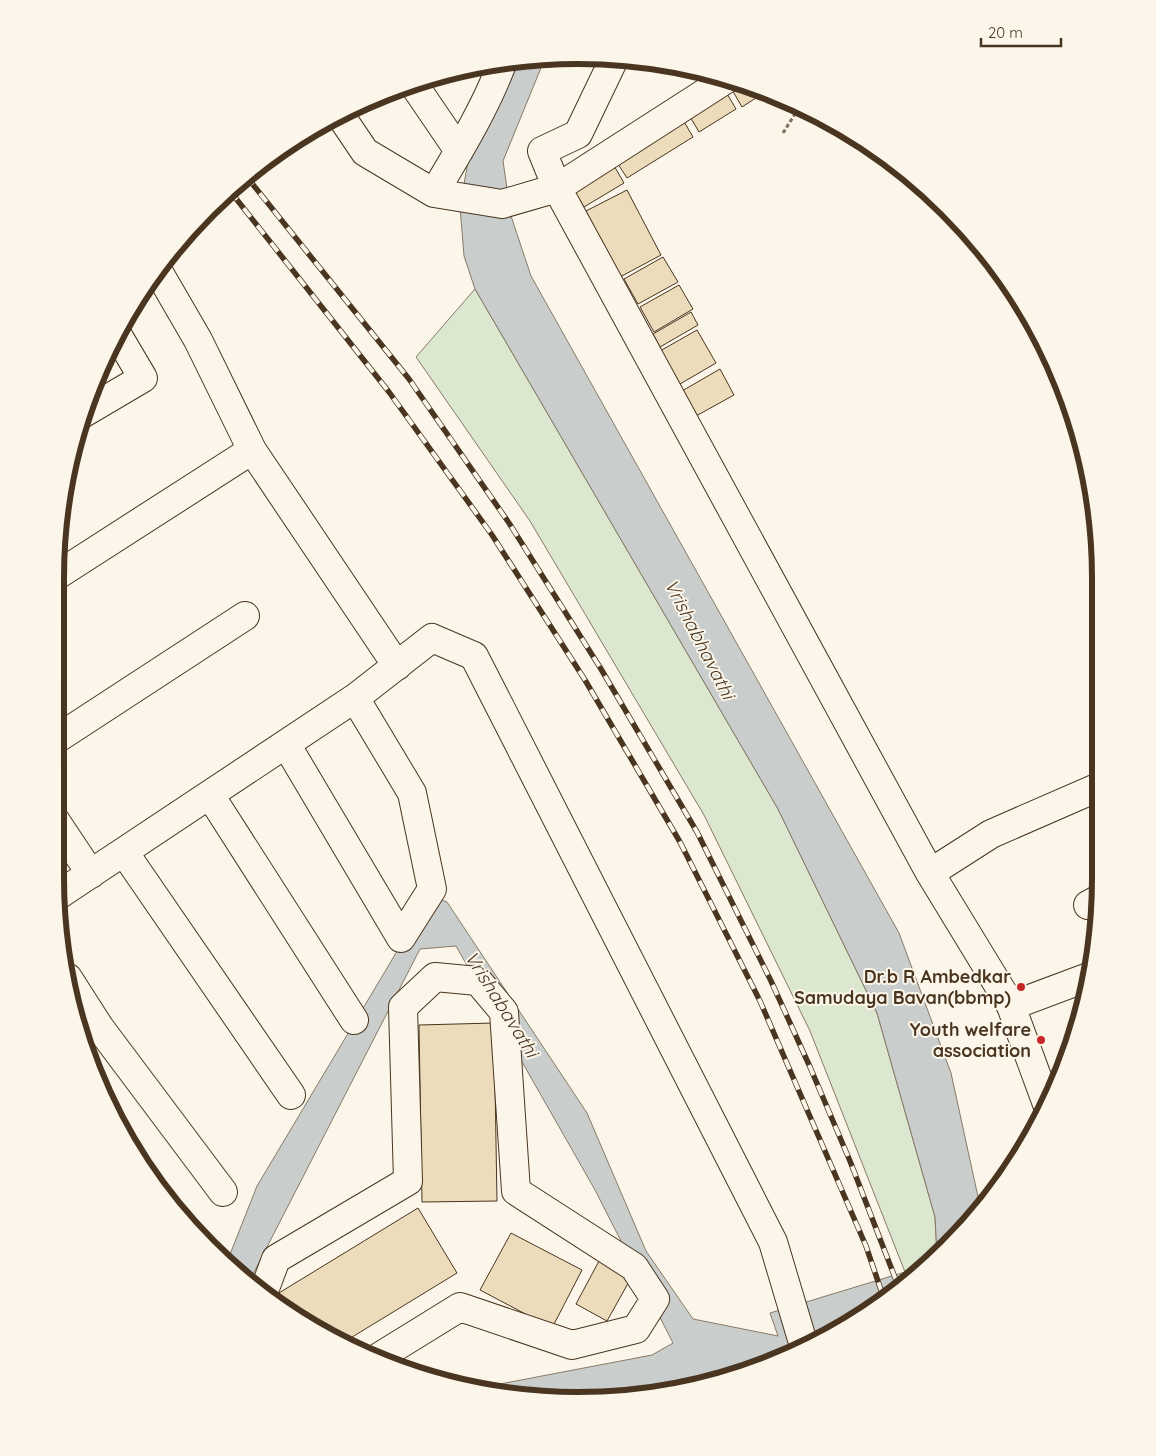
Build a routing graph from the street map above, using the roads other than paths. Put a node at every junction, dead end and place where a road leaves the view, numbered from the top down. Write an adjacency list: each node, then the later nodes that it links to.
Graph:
1 (611, 65): 7 (street)
2 (495, 71): 6 (street)
3 (719, 84): 7 (street)
4 (417, 90): 6 (street)
5 (344, 121): 8 (street)
6 (459, 151): 8 (street)
7 (557, 188): 8 (street); 23 (street)
8 (442, 195)
9 (161, 277): 12 (street)
10 (122, 342): 11 (street)
11 (94, 405)
12 (252, 450): 13 (street); 15 (street)
13 (64, 571)
14 (245, 616): 17 (street)
15 (397, 666): 16 (street); 34 (street)
16 (355, 698): 18 (street); 18 (street)
17 (64, 735)
18 (286, 744): 20 (street)
19 (1092, 790): 23 (street)
20 (210, 795): 22 (street); 29 (street)
21 (64, 834): 24 (street)
22 (124, 852): 24 (street); 30 (street)
23 (930, 873): 28 (street)
24 (91, 874): 25 (street)
25 (64, 891)
26 (1082, 979): 28 (street)
27 (77, 992): 32 (street)
28 (1011, 1006): 31 (street)
29 (354, 1020)
30 (291, 1095)
31 (1044, 1095)
32 (223, 1192)
33 (265, 1286): 35 (street)
34 (802, 1340)
35 (384, 1354)

